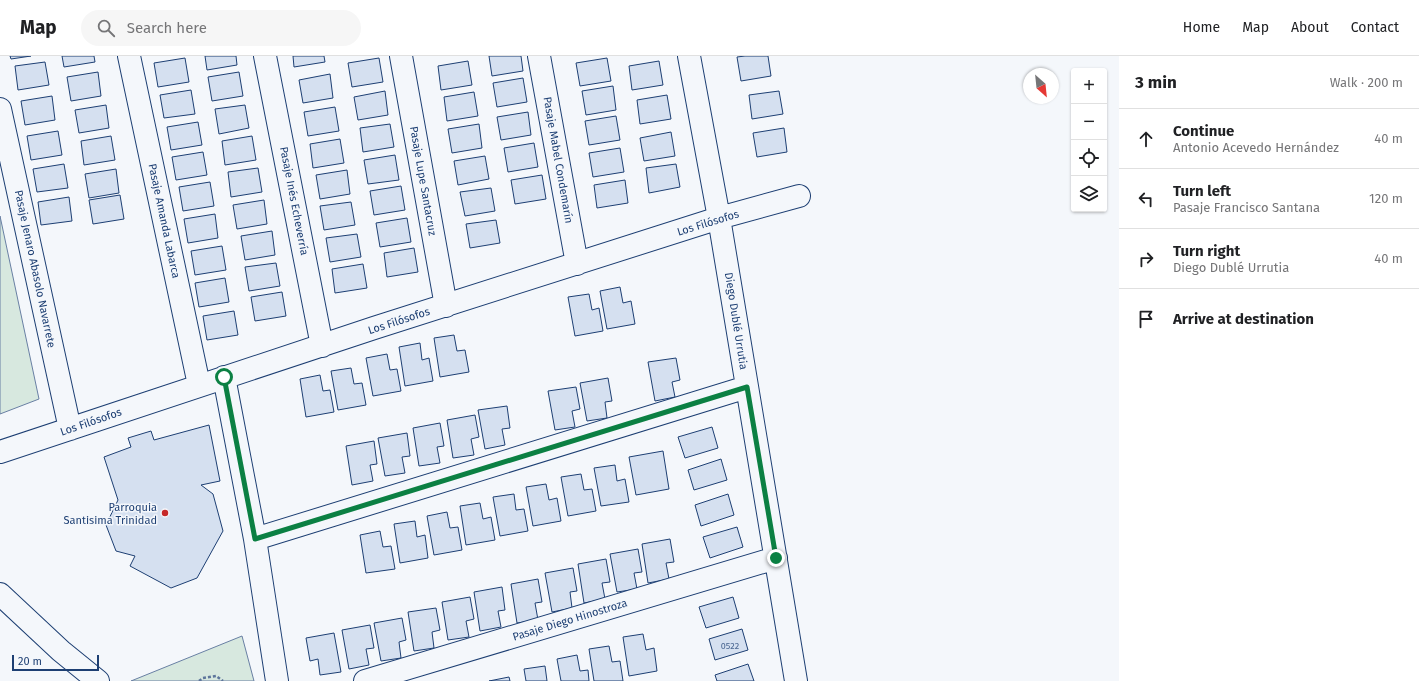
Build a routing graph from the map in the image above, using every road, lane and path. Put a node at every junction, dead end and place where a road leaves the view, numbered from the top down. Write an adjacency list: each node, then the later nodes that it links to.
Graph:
1 (129, 56): 14 (street, Pasaje Amanda Labarca)
2 (265, 56): 12 (street, Pasaje Inés Echeverría)
3 (401, 56): 11 (street, Pasaje Lupe Santacruz)
4 (539, 56): 10 (street, Pasaje Mabel Condemarín)
5 (689, 56): 9 (street, Diego Dublé Urrutia)
6 (0, 109): 7 (street, Pasaje Jenaro Abasolo Navarrete)
7 (3, 137): 16 (street, Pasaje Jenaro Abasolo Navarrete)
8 (800, 196): 9 (street, Los Filósofos)
9 (719, 218): 10 (street, Los Filósofos); 15 (street, Diego Dublé Urrutia)
10 (577, 264): 11 (street, Los Filósofos)
11 (446, 306): 12 (street, Los Filósofos)
12 (322, 346): 13 (street, Los Filósofos)
13 (224, 377): 14 (street, Los Filósofos); 18 (street)
14 (199, 385): 16 (street, Los Filósofos)
15 (747, 387): 18 (street); 19 (street, Diego Dublé Urrutia)
16 (70, 429): 17 (street, Los Filósofos)
17 (0, 452)
18 (255, 539): 24 (street)
19 (776, 558): 25 (street, Pasaje Diego Hinostroza); 26 (street, Diego Dublé Urrutia)
20 (0, 594): 21 (street)
21 (98, 681)
22 (200, 681): 23 (path)
23 (223, 681)
24 (278, 681)
25 (365, 681)
26 (796, 681)

